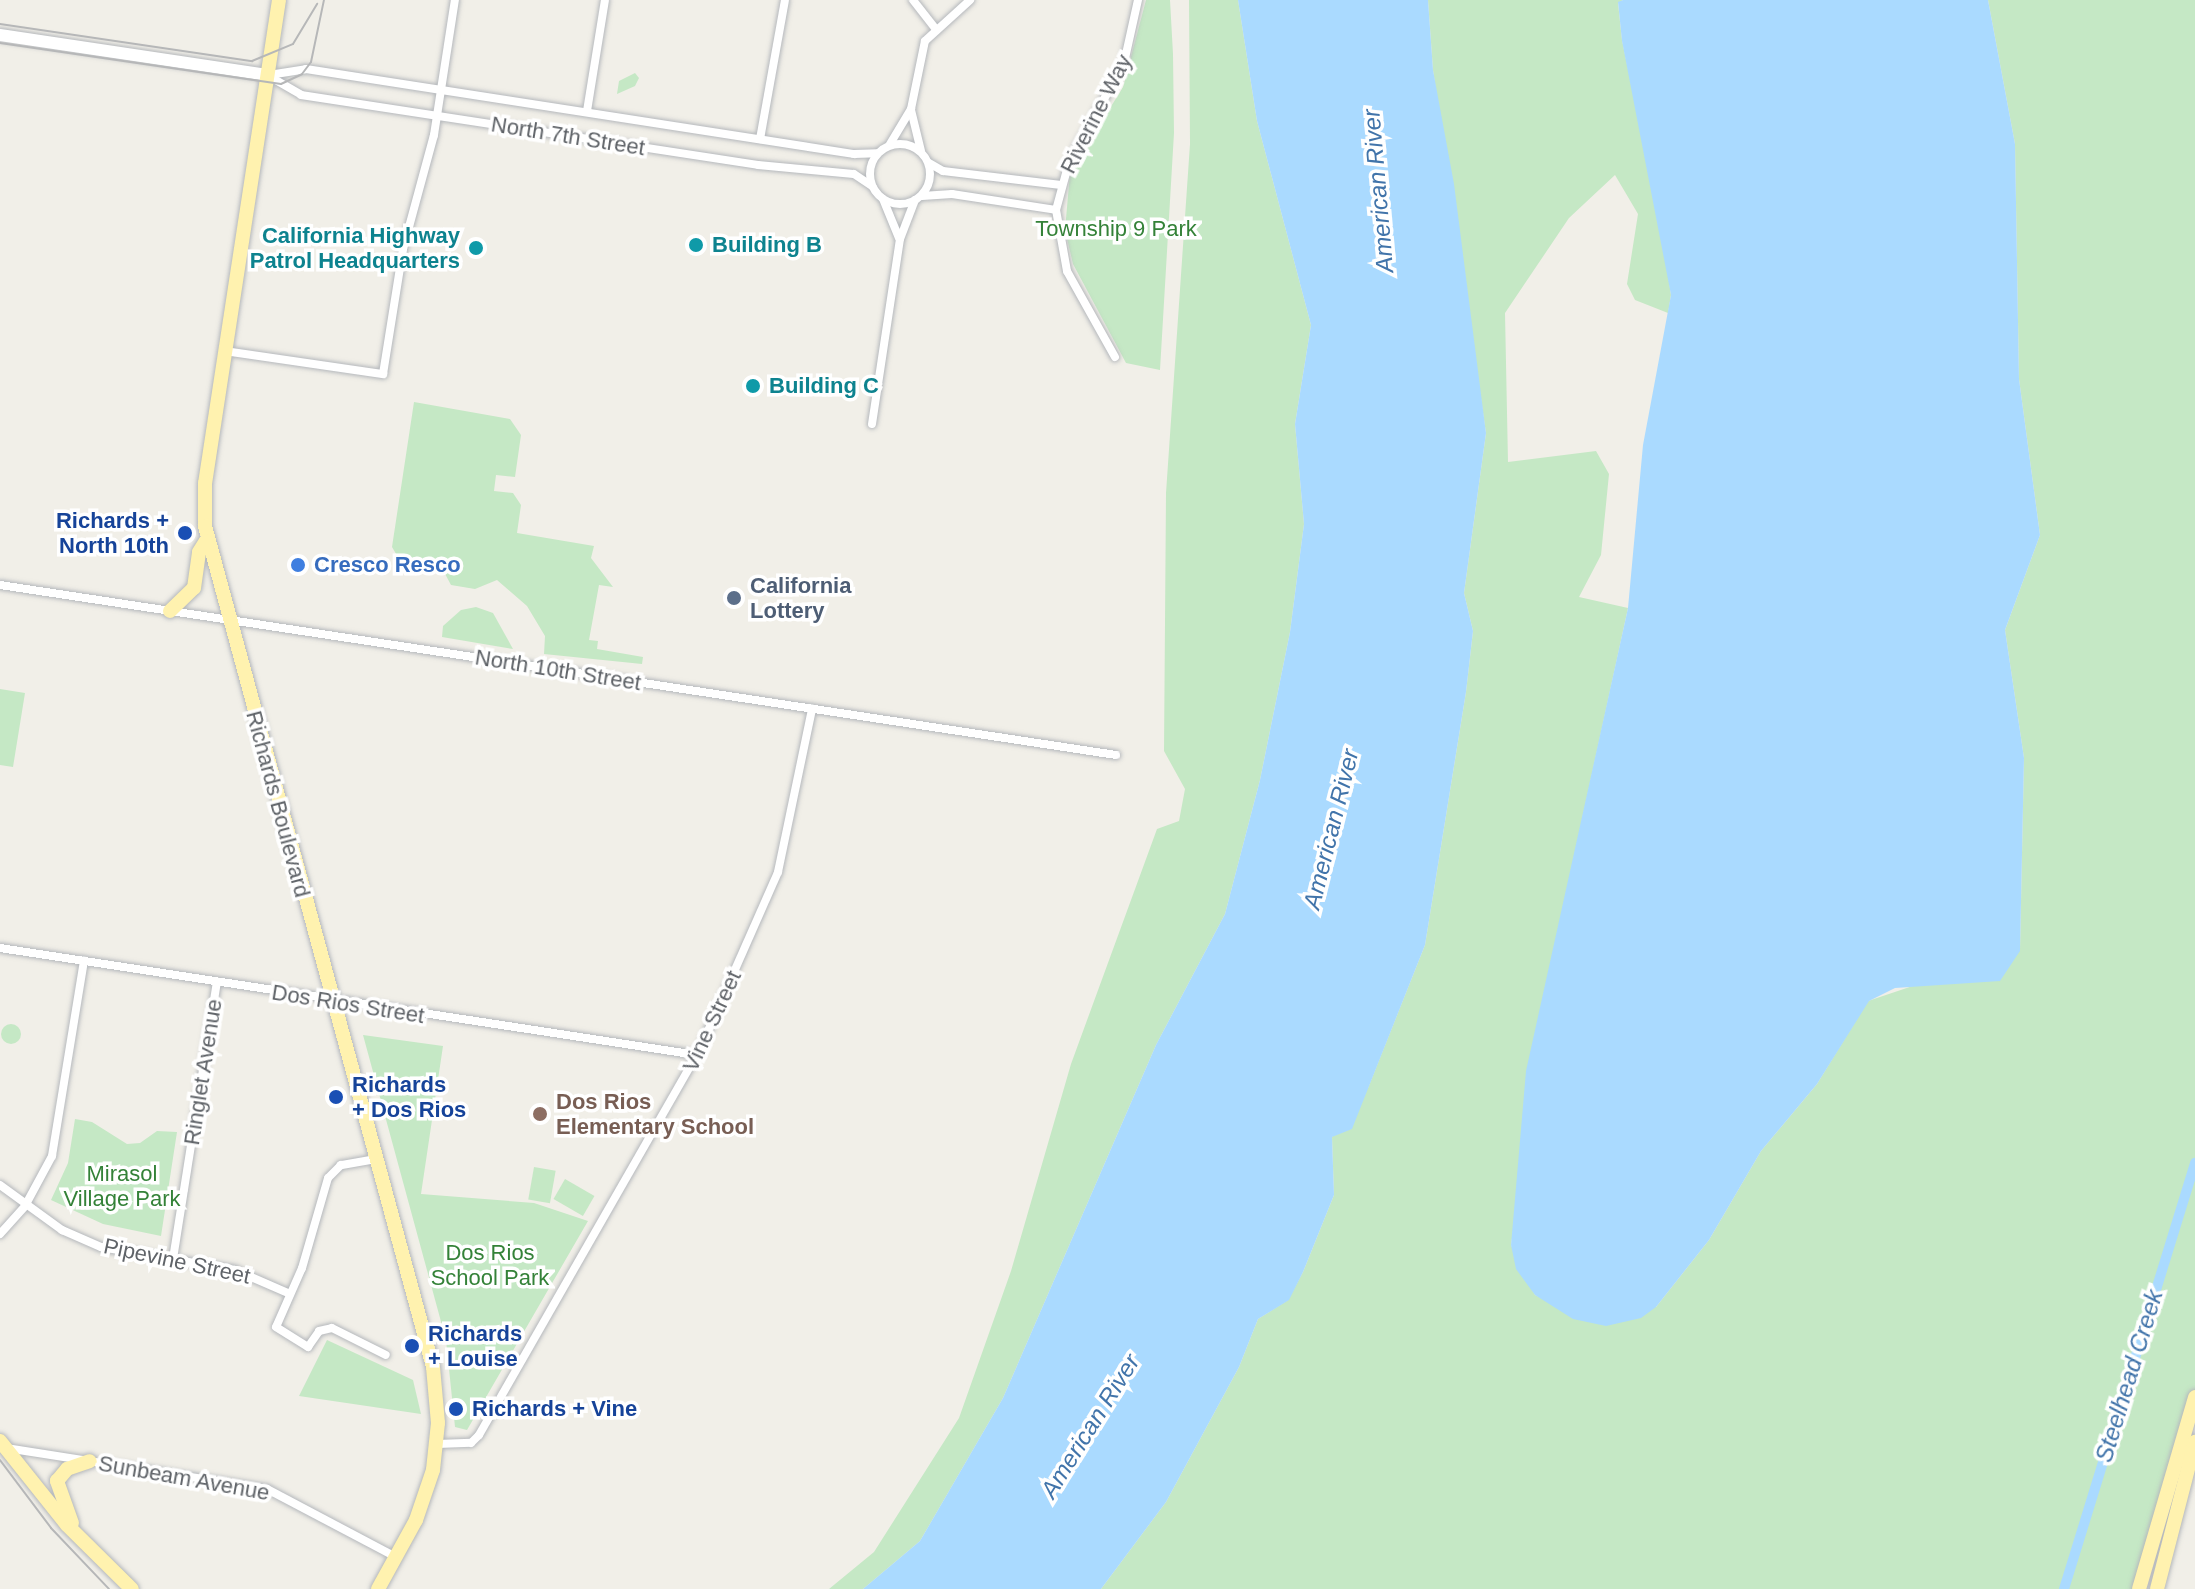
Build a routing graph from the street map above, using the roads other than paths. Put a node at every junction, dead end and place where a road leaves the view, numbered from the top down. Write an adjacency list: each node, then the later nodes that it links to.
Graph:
1 (279, 0): 11 (main road, Richards Boulevard)
2 (455, 0): 12 (street)
3 (605, 0): 14 (street)
4 (785, 0): 16 (street)
5 (913, 0): 9 (street)
6 (954, 0): 8 (street)
7 (1138, 0): 21 (street, Riverine Way)
8 (967, 2): 9 (street)
9 (936, 29): 13 (street)
10 (0, 35): 11 (main road, North 7th Street)
11 (267, 75): 12 (street, North 7th Street); 15 (street, North 7th Street); 27 (main road, Richards Boulevard)
12 (442, 92): 14 (street, North 7th Street); 15 (street)
13 (911, 109): 17 (street); 18 (street)
14 (587, 111): 16 (street, North 7th Street)
15 (438, 115): 22 (street, North 7th Street); 27 (street)
16 (760, 139): 19 (street, North 7th Street)
17 (890, 145): 18 (street); 19 (street)
18 (921, 151): 20 (street)
19 (877, 153): 22 (street)
20 (929, 163): 21 (street); 23 (street)
21 (1061, 185): 25 (street, Riverine Way)
22 (872, 186): 24 (street)
23 (918, 198): 24 (street); 25 (street); 26 (street)
24 (883, 199): 26 (street)
25 (1056, 210): 28 (street, Riverine Way)
26 (900, 239): 29 (street)
27 (225, 351): 30 (main road, Richards Boulevard)
28 (1115, 357)
29 (872, 424)
30 (206, 541): 32 (main road); 33 (main road, Richards Boulevard)
31 (0, 585): 32 (street, North 10th Street)
32 (170, 611): 33 (street, North 10th Street)
33 (227, 619): 34 (street, North 10th Street); 39 (main road, Richards Boulevard)
34 (812, 709): 35 (street, North 10th Street); 40 (street, Vine Street)
35 (1116, 755)
36 (0, 948): 37 (street, Dos Rios Street)
37 (84, 961): 38 (street, Dos Rios Street); 43 (street)
38 (217, 981): 39 (street, Dos Rios Street); 45 (street, Ringlet Avenue)
39 (333, 1003): 40 (street, Dos Rios Street); 41 (main road, Richards Boulevard)
40 (697, 1055): 51 (street, Vine Street)
41 (376, 1159): 46 (street); 51 (main road, Richards Boulevard)
42 (0, 1185): 43 (street, Pipevine Street)
43 (25, 1206): 44 (street); 45 (street, Pipevine Street)
44 (0, 1234)
45 (173, 1259): 46 (street, Pipevine Street)
46 (288, 1293): 47 (street)
47 (386, 1355)
48 (2195, 1397): 57 (main road)
49 (2195, 1442): 58 (main road)
50 (3, 1444): 52 (street, Sunbeam Avenue); 53 (main road)
51 (437, 1444): 54 (main road, Richards Boulevard)
52 (90, 1461): 53 (main road); 54 (street, Sunbeam Avenue)
53 (79, 1537): 55 (main road)
54 (396, 1557): 56 (main road, Richards Boulevard)
55 (132, 1589)
56 (378, 1589)
57 (2139, 1589)
58 (2157, 1589)

